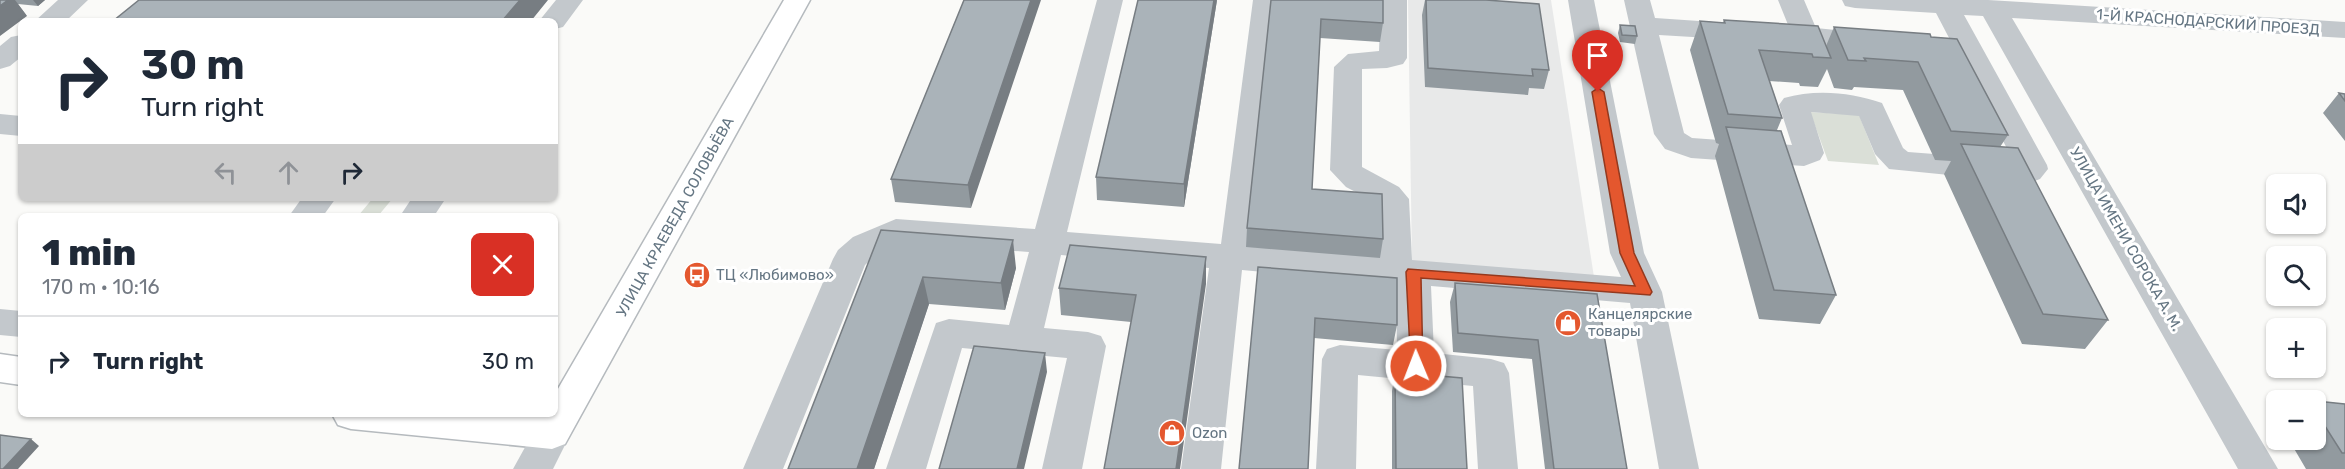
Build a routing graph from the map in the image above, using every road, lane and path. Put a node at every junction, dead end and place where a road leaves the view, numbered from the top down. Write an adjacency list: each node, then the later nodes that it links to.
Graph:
1 (75, 0): 13 (street)
2 (570, 0): 14 (street)
3 (797, 0): 43 (main road, УЛИЦА КРАЕВЕДА СОЛОВЬЁВА)
4 (1110, 0): 32 (street)
5 (1266, 0): 33 (street)
6 (1394, 0): 34 (street)
7 (1581, 0): 35 (street)
8 (1791, 0): 16 (street)
9 (1856, 0): 10 (street, 1-Й КРАСНОДАРСКИЙ ПРОЕЗД)
10 (1946, 6): 11 (street, 1-Й КРАСНОДАРСКИЙ ПРОЕЗД); 20 (street)
11 (1993, 9): 15 (street, 1-Й КРАСНОДАРСКИЙ ПРОЕЗД); 51 (street, УЛИЦА ИМЕНИ СОРОКА А. М.)
12 (1640, 13): 16 (street); 20 (street)
13 (53, 18)
14 (555, 18)
15 (2345, 30)
16 (1786, 35): 17 (street)
17 (1899, 42)
18 (18, 45): 21 (street)
19 (1934, 45): 20 (street)
20 (1968, 47)
21 (0, 60)
22 (0, 112): 23 (street)
23 (18, 114)
24 (0, 124): 25 (street)
25 (18, 126)
26 (0, 139): 27 (street)
27 (18, 141)
28 (318, 201): 30 (street)
29 (428, 201): 31 (street)
30 (308, 213)
31 (418, 213)
32 (1048, 242): 33 (street); 38 (street); 44 (street)
33 (1231, 257): 34 (street); 47 (street)
34 (1404, 272): 35 (street); 39 (street)
35 (1645, 292): 50 (street)
36 (0, 322): 37 (street)
37 (18, 324)
38 (1023, 340): 45 (street); 46 (street)
39 (1416, 366): 48 (street); 49 (street)
40 (0, 368): 41 (main road)
41 (18, 371)
42 (365, 417): 43 (main road)
43 (541, 455)
44 (763, 469)
45 (906, 469)
46 (1062, 469)
47 (1202, 469)
48 (1336, 469)
49 (1498, 469)
50 (1679, 469)
51 (2258, 469)

